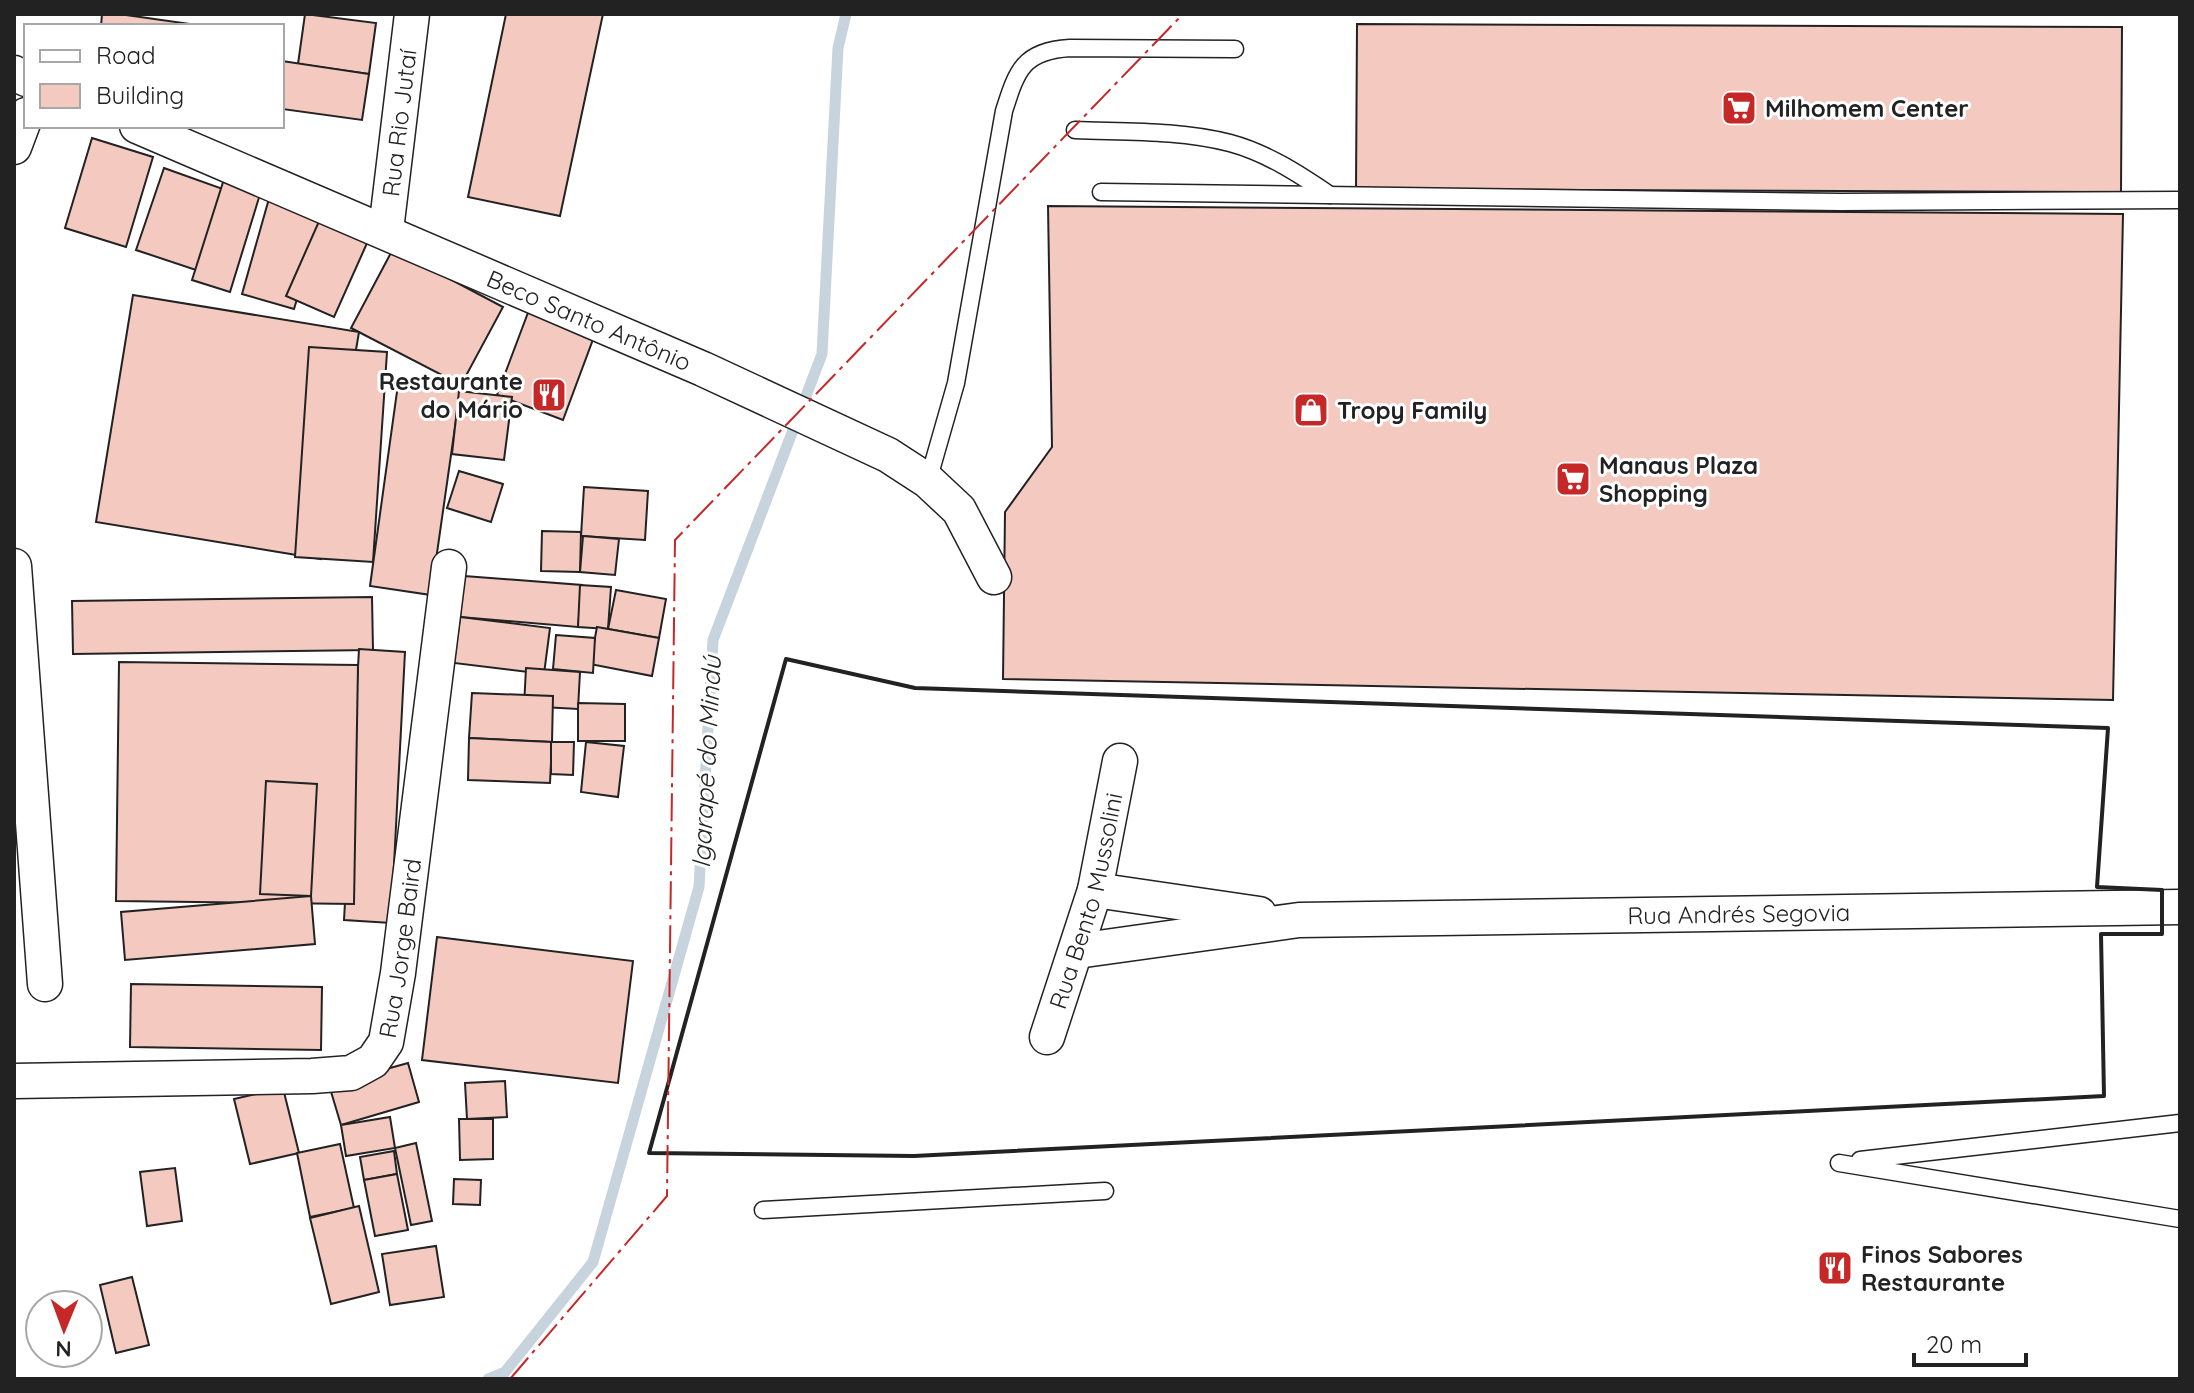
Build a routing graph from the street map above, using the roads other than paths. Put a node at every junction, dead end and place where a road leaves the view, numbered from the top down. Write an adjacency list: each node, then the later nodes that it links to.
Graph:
1 (412, 14): 10 (street, Rua Rio Jutaí)
2 (1235, 49): 11 (lane)
3 (24, 120): 6 (street)
4 (142, 128): 10 (street, Beco Santo Antônio)
5 (1075, 130): 8 (lane)
6 (14, 147)
7 (1101, 192): 8 (lane)
8 (1331, 195): 9 (lane)
9 (2180, 200)
10 (386, 230): 11 (street, Beco Santo Antônio)
11 (928, 481): 14 (street, Beco Santo Antônio)
12 (14, 566): 16 (street)
13 (449, 567): 23 (street, Rua Jorge Baird)
14 (994, 577)
15 (1120, 761): 17 (street, Rua Bento Mussolini)
16 (23, 815): 21 (street)
17 (1095, 890): 19 (street, Rua Andrés Segovia); 20 (street, Rua Bento Mussolini)
18 (2180, 907): 19 (street, Rua Andrés Segovia)
19 (1299, 920): 20 (street, Rua Andrés Segovia)
20 (1077, 951): 22 (street, Rua Bento Mussolini)
21 (45, 984)
22 (1047, 1037)
23 (14, 1081)
24 (2180, 1123): 27 (lane)
25 (1105, 1191): 26 (lane)
26 (763, 1210)
27 (2180, 1219)

